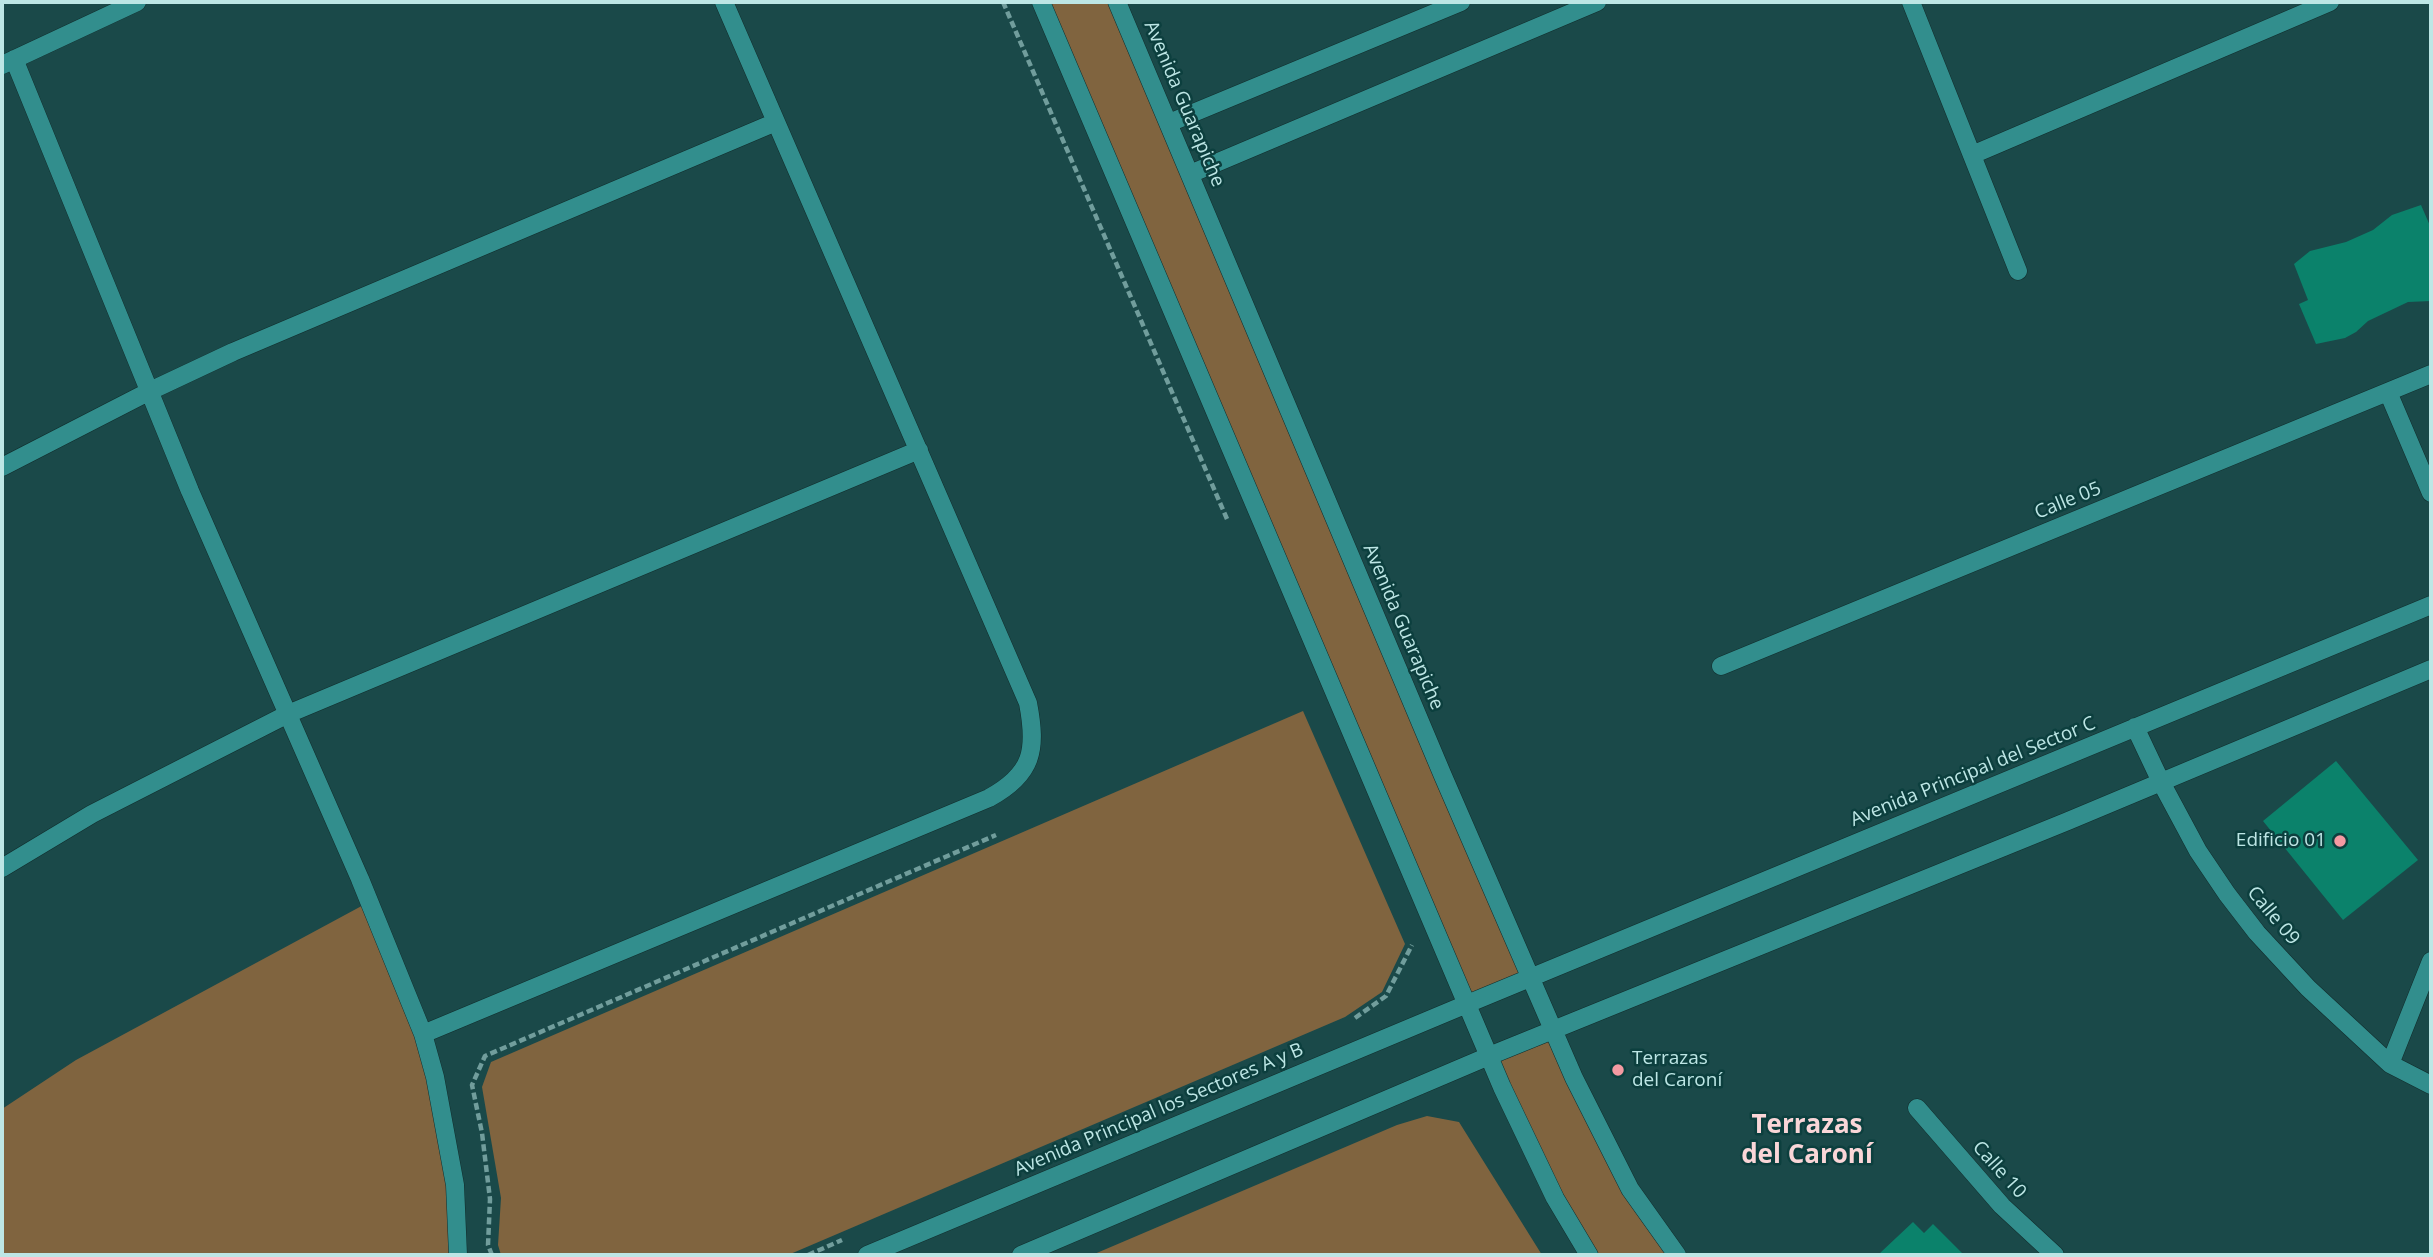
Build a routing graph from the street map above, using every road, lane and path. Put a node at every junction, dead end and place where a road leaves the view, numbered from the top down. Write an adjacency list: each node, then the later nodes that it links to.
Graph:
1 (137, 2): 10 (street)
2 (724, 2): 11 (street)
3 (1003, 2): 22 (path)
4 (1041, 2): 34 (street)
5 (1117, 2): 12 (street, Avenida Guarapiche)
6 (1461, 2): 12 (street)
7 (1597, 2): 14 (street)
8 (1911, 2): 13 (street)
9 (2330, 2): 13 (street)
10 (8, 62): 17 (street)
11 (776, 122): 17 (street); 19 (street)
12 (1169, 123): 14 (street, Avenida Guarapiche)
13 (1972, 155): 15 (street)
14 (1190, 174): 33 (street, Avenida Guarapiche)
15 (2018, 271)
16 (2431, 374): 18 (street, Calle 05)
17 (150, 391): 20 (street); 26 (street)
18 (2388, 392): 21 (street); 24 (street, Calle 05)
19 (919, 450): 26 (street); 37 (street)
20 (2, 467)
21 (2431, 493)
22 (1229, 525)
23 (2431, 605): 27 (street, Avenida Principal del Sector C)
24 (1721, 666)
25 (2431, 669): 28 (street)
26 (288, 714): 30 (street); 37 (street)
27 (2135, 727): 28 (street, Calle 09); 33 (street, Avenida Principal del Sector C)
28 (2161, 782): 36 (street); 39 (street, Calle 09)
29 (996, 835): 44 (path)
30 (2, 868)
31 (1406, 933): 35 (path)
32 (2431, 961): 39 (street)
33 (1530, 978): 34 (street, Avenida Principal del Sector C); 36 (street, Avenida Guarapiche)
34 (1467, 1004): 38 (street); 46 (street, Avenida Principal los Sectores A y B)
35 (1349, 1022)
36 (1553, 1030): 38 (street); 49 (street, Avenida Guarapiche)
37 (423, 1034): 43 (street)
38 (1489, 1056): 47 (street); 48 (street)
39 (2390, 1064): 40 (street, Calle 09)
40 (2431, 1085)
41 (1917, 1108): 50 (street, Calle 10)
42 (846, 1239): 45 (path)
43 (458, 1255)
44 (492, 1255)
45 (808, 1255)
46 (867, 1255)
47 (1021, 1255)
48 (1589, 1255)
49 (1677, 1255)
50 (2055, 1255)

